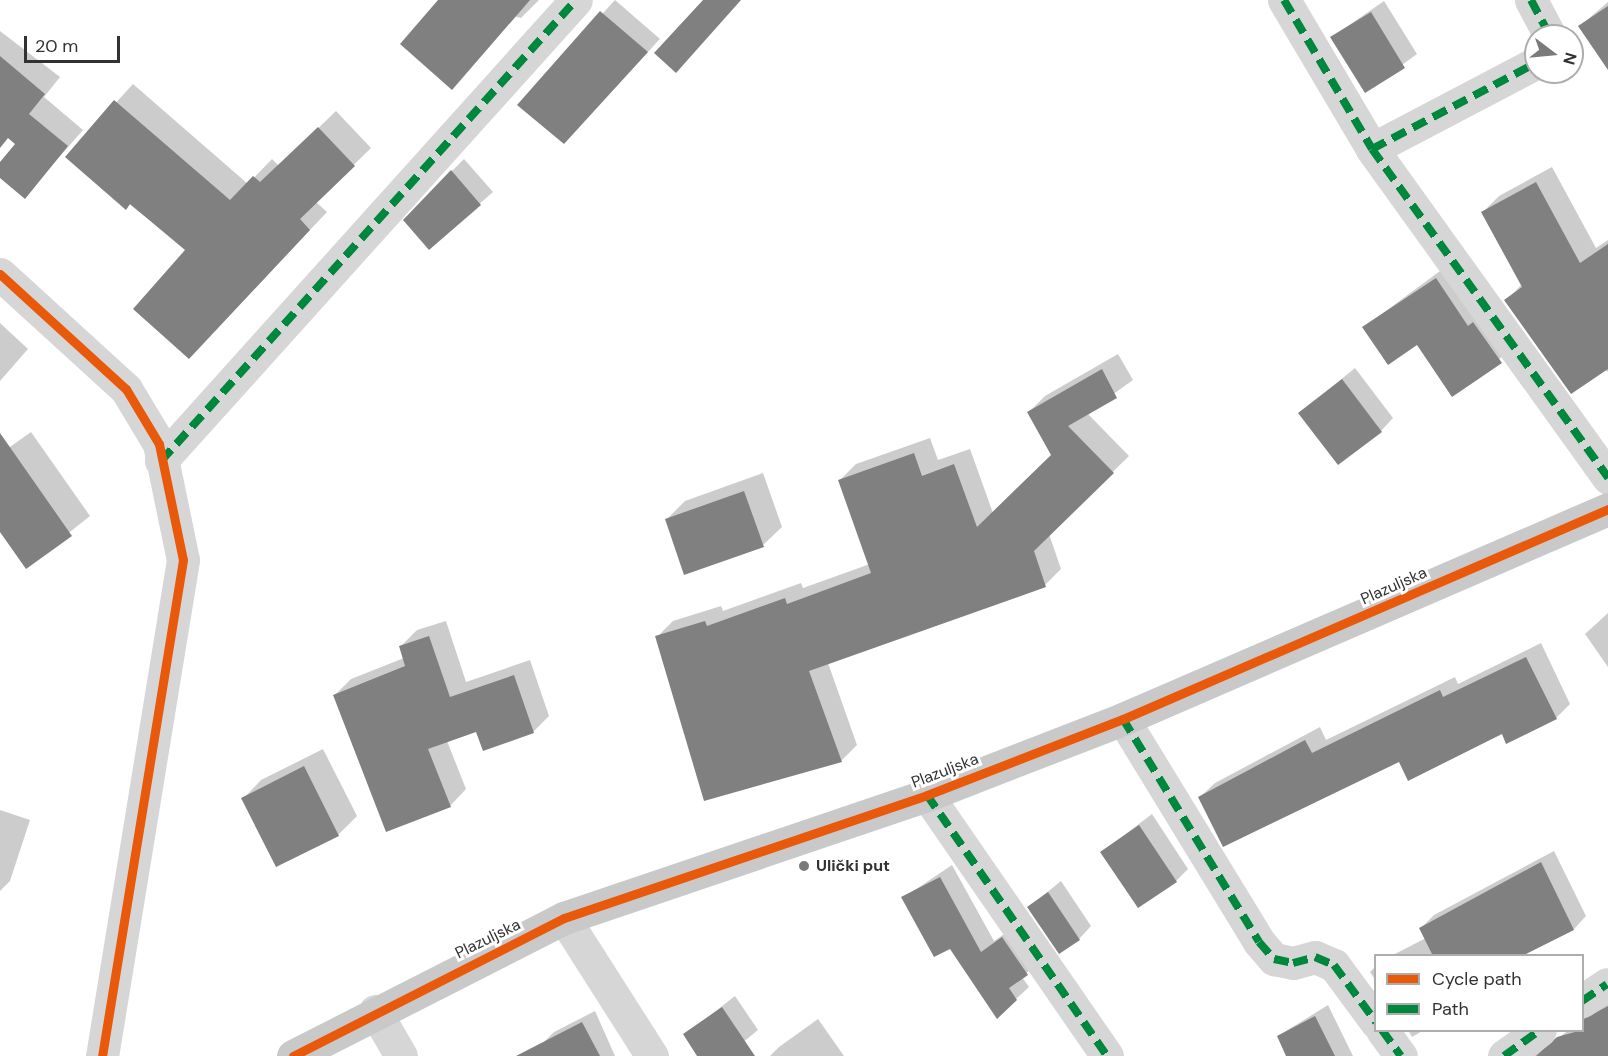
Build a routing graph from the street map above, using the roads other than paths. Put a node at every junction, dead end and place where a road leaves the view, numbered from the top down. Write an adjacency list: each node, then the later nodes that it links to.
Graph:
1 (576, 0): 8 (street)
2 (1284, 0): 6 (street)
3 (1531, 0): 4 (street)
4 (1544, 24)
5 (1524, 69): 6 (street)
6 (1372, 149): 9 (street)
7 (0, 274): 8 (street)
8 (160, 461): 18 (street)
9 (1608, 477)
10 (1608, 509): 11 (main road, Plazuljska)
11 (1123, 719): 12 (main road, Plazuljska); 15 (street)
12 (927, 795): 13 (main road, Plazuljska); 22 (street)
13 (564, 918): 14 (main road, Plazuljska); 21 (street)
14 (375, 1011): 19 (main road, Plazuljska); 20 (street)
15 (1374, 1019)
16 (1383, 1032): 23 (street)
17 (1537, 1032): 24 (street)
18 (102, 1056)
19 (293, 1056)
20 (401, 1056)
21 (652, 1056)
22 (1107, 1056)
23 (1401, 1056)
24 (1504, 1056)

